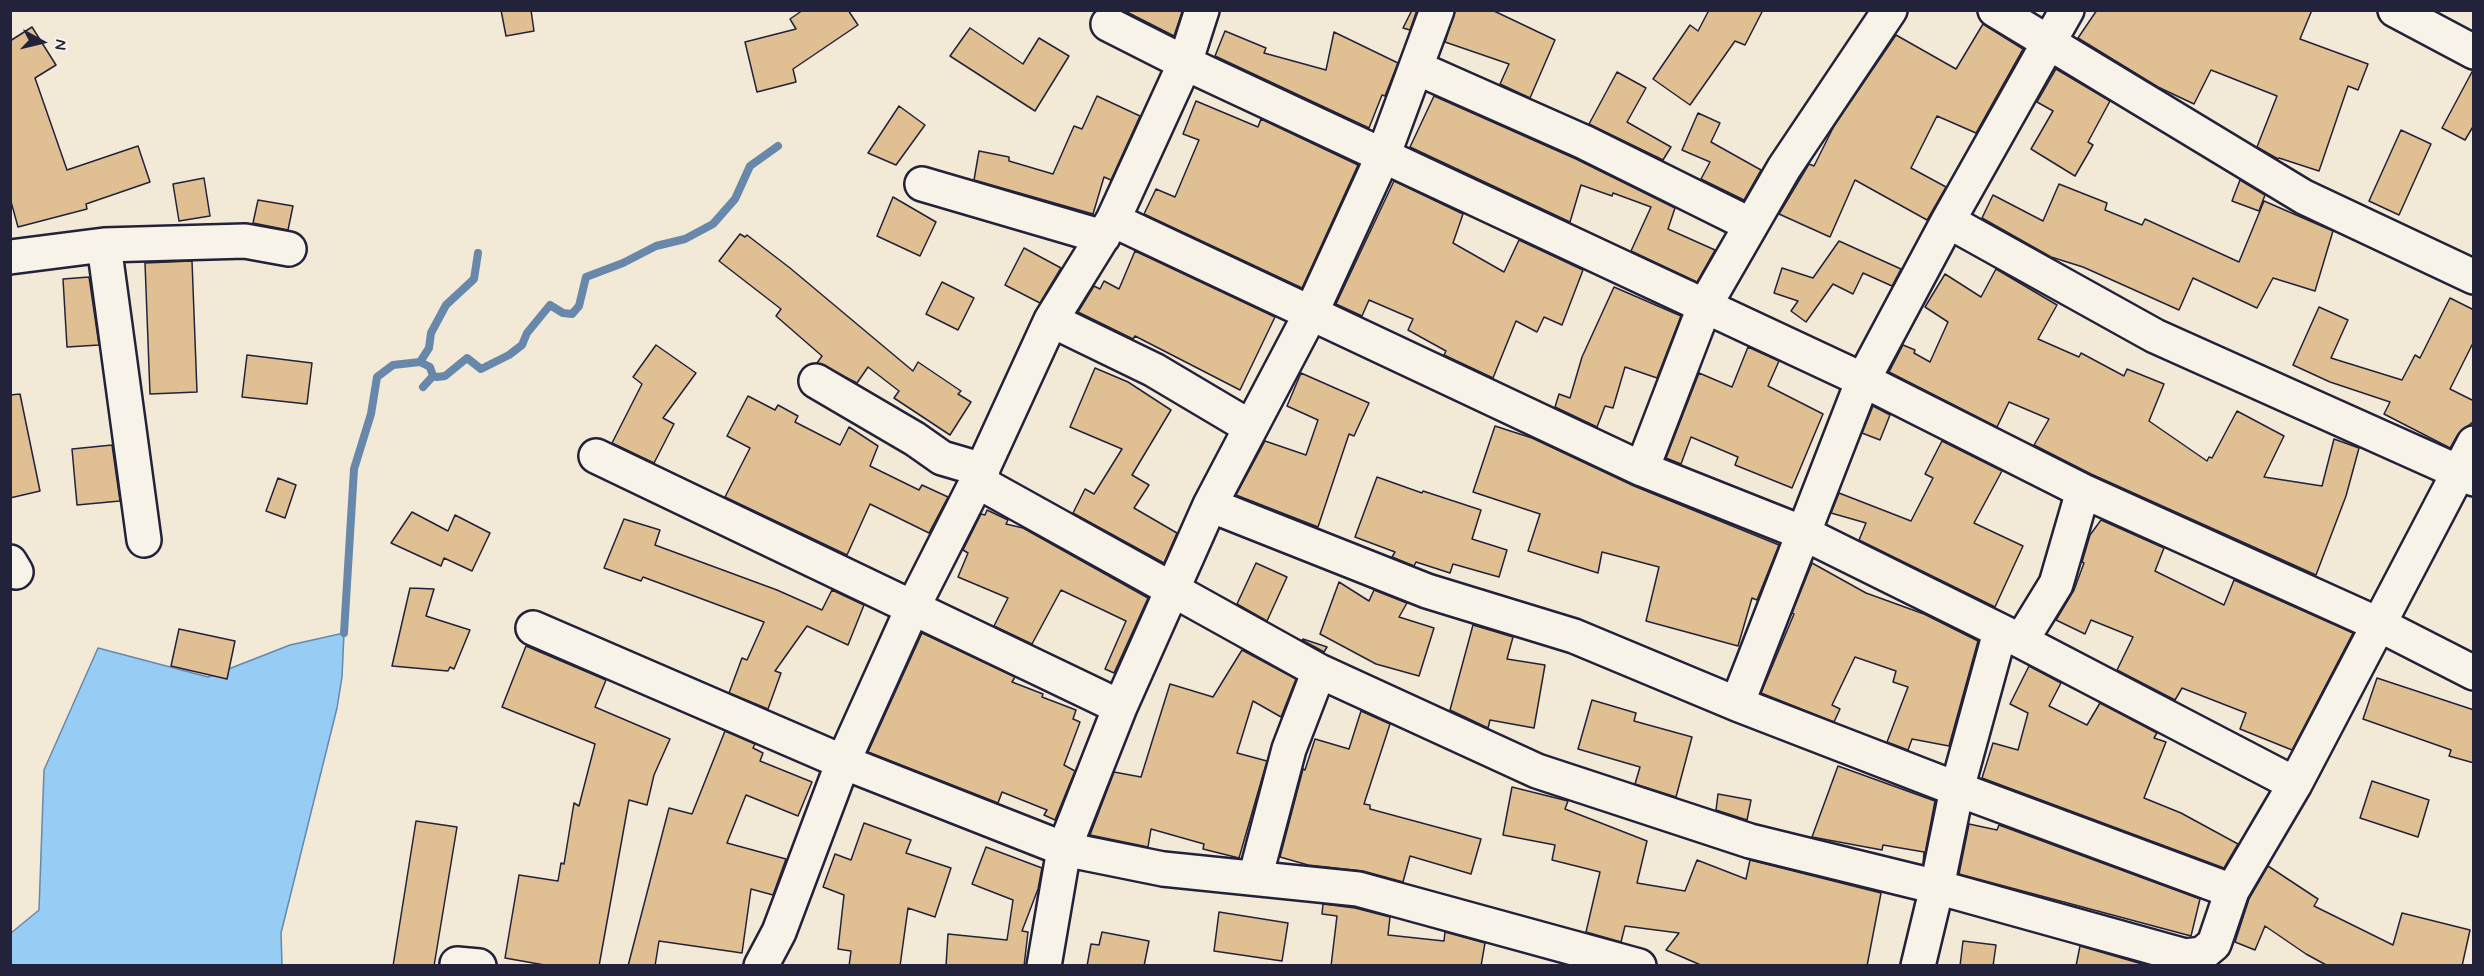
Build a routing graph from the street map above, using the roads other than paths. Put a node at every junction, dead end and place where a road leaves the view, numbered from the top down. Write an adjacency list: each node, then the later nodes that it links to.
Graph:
1 (1202, 10): 10 (street)
2 (1437, 10): 11 (street)
3 (1890, 10): 15 (street)
4 (1995, 10): 8 (street)
5 (2067, 10): 8 (street)
6 (2395, 10): 9 (street)
7 (1108, 24): 10 (street)
8 (2048, 42): 14 (street); 20 (street)
9 (2474, 52)
10 (1185, 63): 12 (street); 16 (street)
11 (1417, 68): 12 (street); 15 (street)
12 (1383, 156): 21 (street); 22 (street)
13 (921, 184): 16 (street)
14 (1948, 221): 24 (street); 31 (street)
15 (1751, 225): 21 (street)
16 (1108, 229): 22 (street); 23 (street)
17 (104, 245): 18 (street); 19 (street); 35 (street)
18 (289, 249)
19 (10, 257)
20 (2474, 276)
21 (1705, 305): 24 (street); 29 (street)
22 (1311, 313): 26 (street); 29 (street)
23 (1051, 320): 26 (street); 30 (street)
24 (1863, 380): 32 (street); 34 (street)
25 (816, 381): 30 (street)
26 (1250, 428): 33 (street)
27 (2474, 443): 31 (street)
28 (596, 456): 37 (street)
29 (1642, 469): 34 (street)
30 (980, 476): 36 (street); 37 (street)
31 (2466, 476): 38 (street)
32 (2083, 491): 38 (street); 40 (street)
33 (1210, 505): 36 (street); 43 (street)
34 (1803, 533): 40 (street); 43 (street)
35 (144, 540)
36 (1172, 590): 41 (street); 44 (street)
37 (913, 607): 44 (street); 45 (street)
38 (2380, 625): 42 (street); 46 (street)
39 (533, 628): 45 (street)
40 (2011, 636): 46 (street); 47 (street)
41 (1319, 670): 49 (street); 50 (street)
42 (2474, 673)
43 (1737, 704): 47 (street)
44 (1120, 706): 48 (street)
45 (843, 762): 48 (street); 52 (street)
46 (2295, 784): 51 (street)
47 (1957, 789): 50 (street); 51 (street)
48 (1064, 849): 49 (street); 53 (street)
49 (1255, 878): 54 (street)
50 (1937, 887): 51 (street); 55 (street)
51 (2232, 891)
52 (761, 966)
53 (1044, 966)
54 (1639, 966)
55 (1918, 966)

